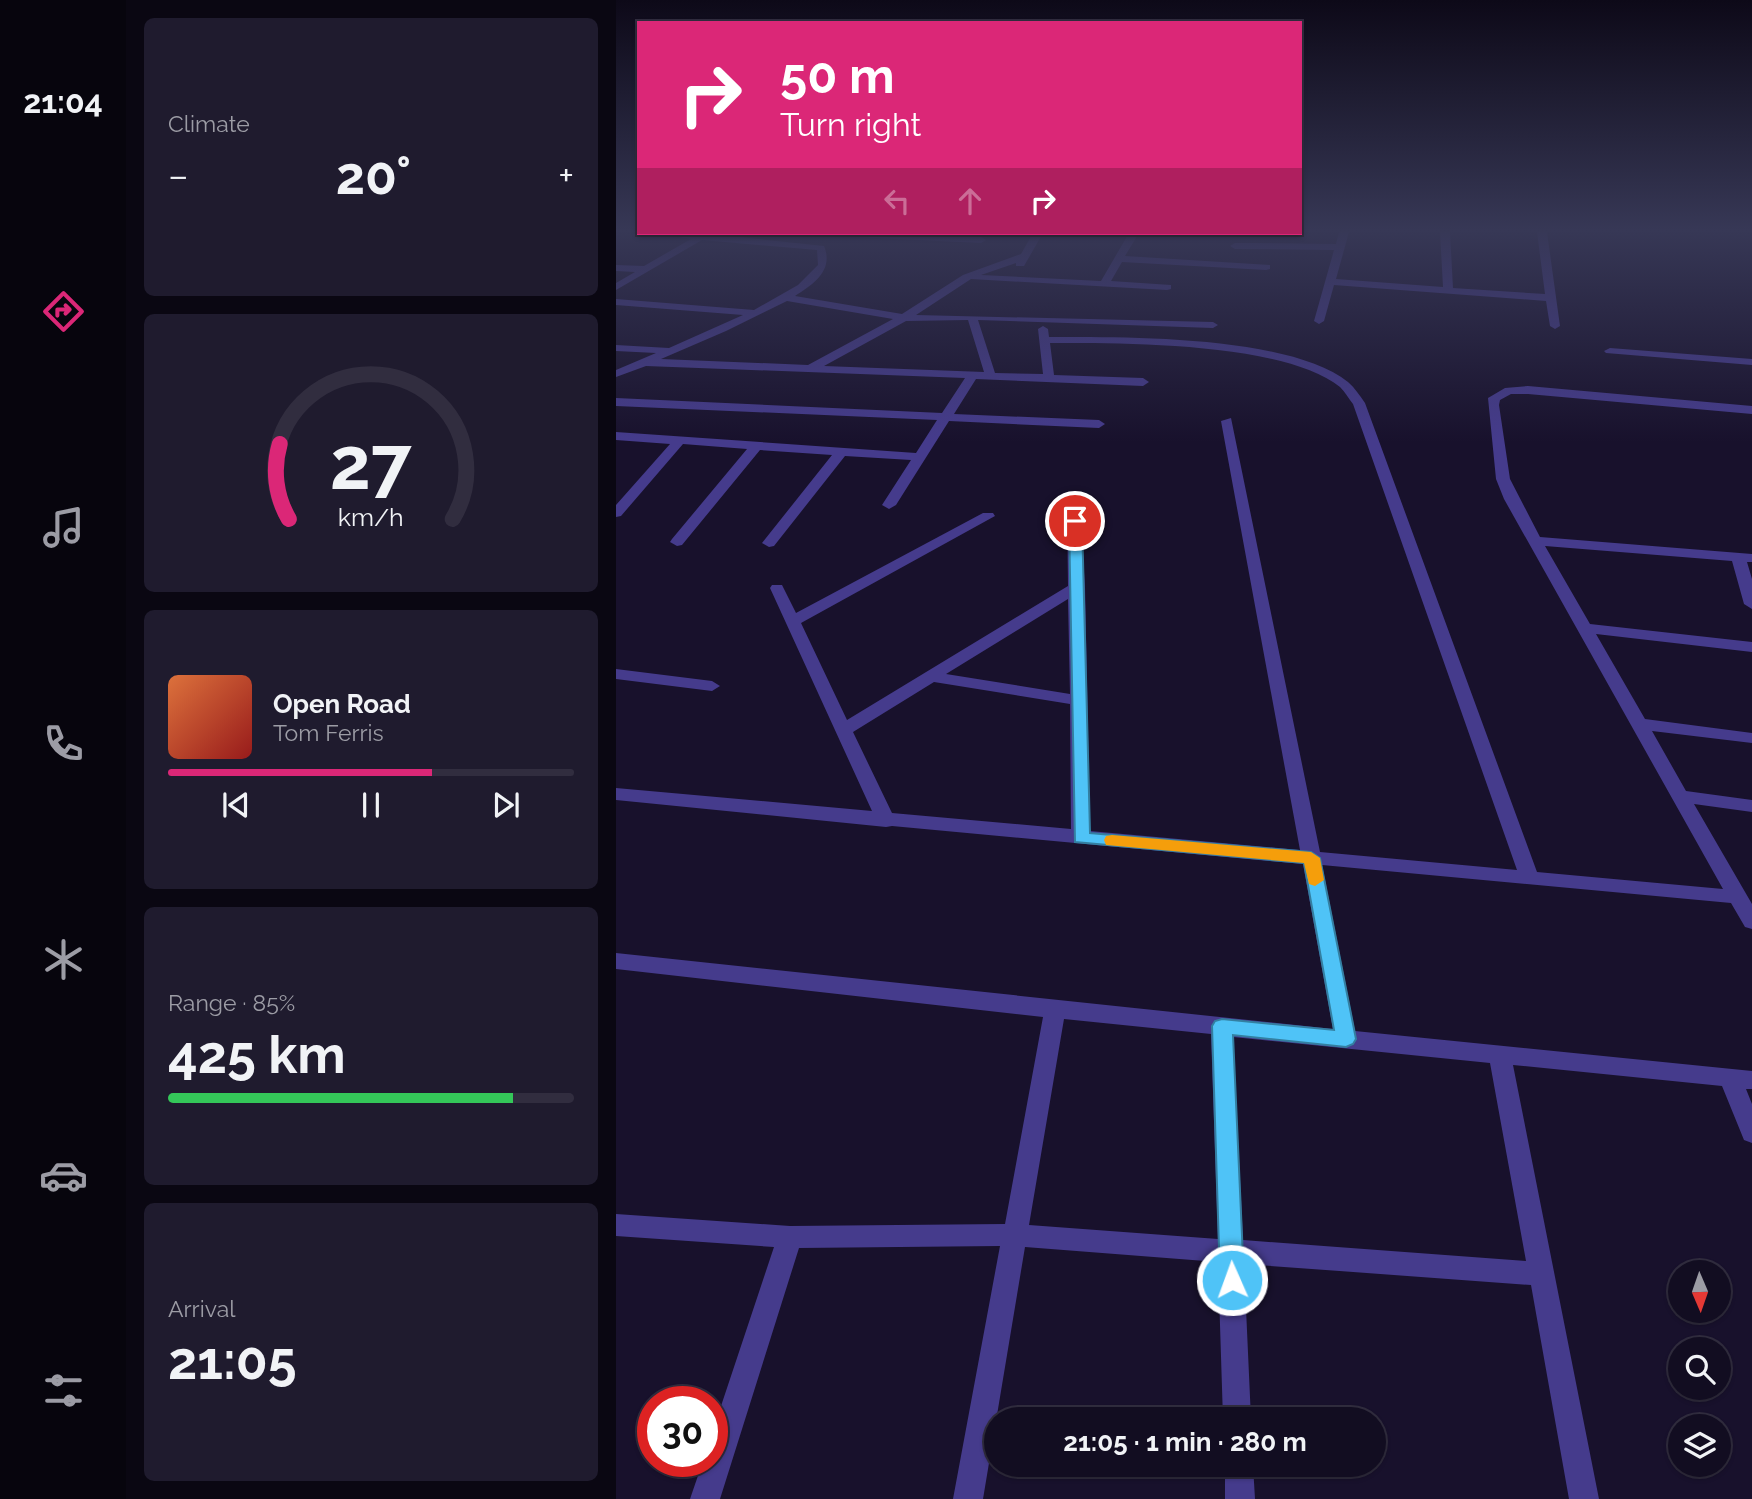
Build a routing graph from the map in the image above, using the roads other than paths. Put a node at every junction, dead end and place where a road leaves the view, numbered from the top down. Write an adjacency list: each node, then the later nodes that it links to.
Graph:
1 (616, 302): 7 (street)
2 (775, 302): 7 (street)
3 (813, 302): 9 (street)
4 (929, 302): 9 (street)
5 (1325, 302): 11 (street)
6 (1552, 302): 13 (street)
7 (753, 313): 16 (street)
8 (972, 317): 9 (street); 10 (street); 23 (street)
9 (904, 318): 20 (street)
10 (1042, 319): 12 (street); 14 (street)
11 (1319, 321)
12 (1213, 325)
13 (1555, 327)
14 (1044, 340): 24 (street); 63 (street)
15 (616, 348): 16 (street)
16 (672, 350): 18 (street)
17 (1610, 351): 19 (street)
18 (645, 362): 20 (street); 21 (street)
19 (1752, 362)
20 (807, 370): 22 (street)
21 (616, 374)
22 (972, 376): 23 (street); 28 (street)
23 (991, 377): 24 (street)
24 (1049, 378): 25 (street)
25 (1143, 382)
26 (616, 402): 28 (street)
27 (1752, 410): 40 (street)
28 (949, 415): 30 (street); 35 (street)
29 (1227, 421): 62 (street)
30 (1099, 424)
31 (618, 438): 32 (street)
32 (680, 440): 33 (street); 38 (street)
33 (757, 445): 34 (street); 41 (street)
34 (842, 451): 35 (street); 42 (street)
35 (921, 457): 37 (street)
36 (1074, 499): 44 (street)
37 (889, 505)
38 (616, 513)
39 (988, 516): 47 (street)
40 (1534, 541): 43 (street); 48 (street)
41 (677, 542)
42 (769, 543)
43 (1745, 557): 46 (street)
44 (1077, 587): 51 (street); 53 (street)
45 (777, 588): 47 (street)
46 (1752, 604)
47 (793, 621): 55 (street)
48 (1584, 628): 49 (street); 54 (street)
49 (1752, 647)
50 (616, 674): 52 (street)
51 (931, 677): 53 (street); 55 (street)
52 (712, 686)
53 (1079, 700): 61 (street)
54 (1640, 724): 56 (street); 58 (street)
55 (844, 730): 60 (street)
56 (1752, 738)
57 (616, 794): 60 (street)
58 (1681, 796): 59 (street); 64 (street)
59 (1752, 806)
60 (886, 821): 61 (street)
61 (1081, 838): 62 (street)
62 (1311, 858): 63 (street); 69 (street)
63 (1530, 878): 64 (street)
64 (1738, 897): 65 (street)
65 (1752, 922)
66 (616, 961): 67 (street)
67 (1055, 1010): 68 (street); 74 (street)
68 (1222, 1026): 69 (street); 76 (street)
69 (1346, 1039): 70 (street)
70 (1500, 1054): 71 (street); 77 (street)
71 (1741, 1079): 72 (street)
72 (1752, 1133)
73 (616, 1225): 75 (street)
74 (1013, 1235): 75 (street); 76 (street); 81 (street)
75 (790, 1237): 80 (street)
76 (1231, 1253): 77 (street); 78 (street)
77 (1541, 1274): 83 (street)
78 (1237, 1407)
79 (1239, 1477): 82 (street)
80 (705, 1499)
81 (968, 1499)
82 (1240, 1499)
83 (1584, 1499)

